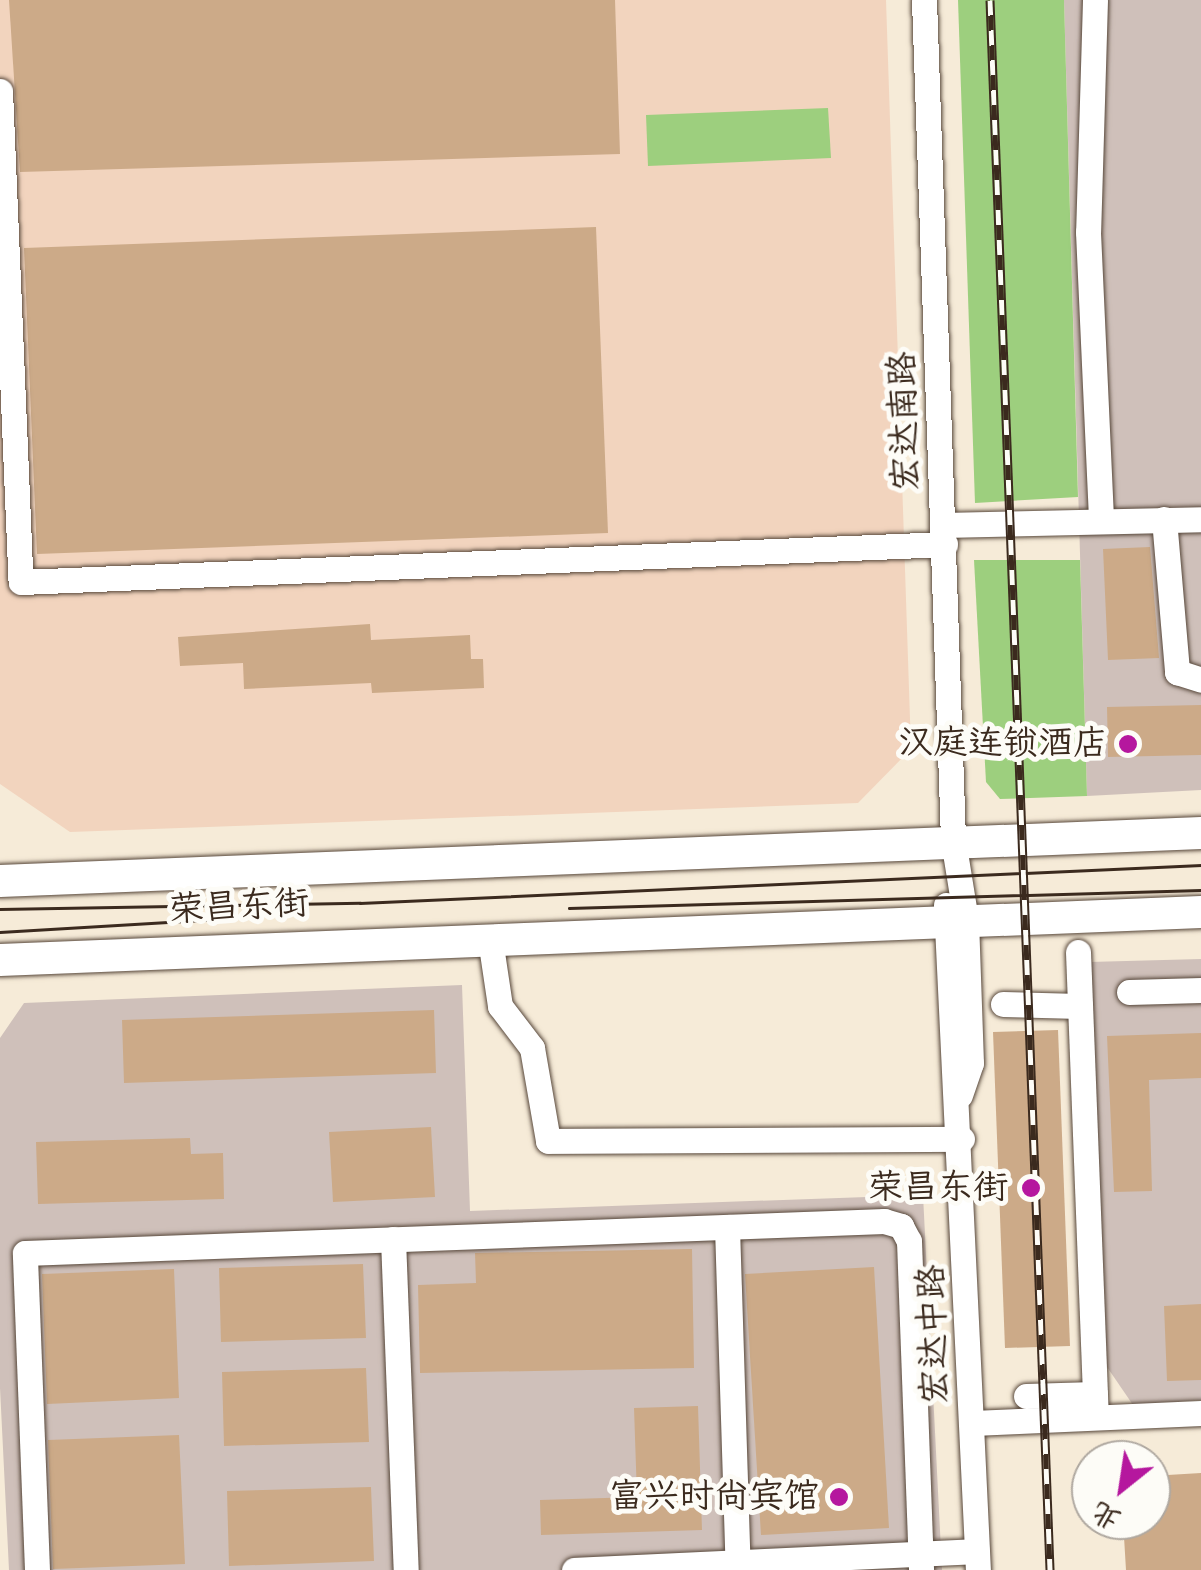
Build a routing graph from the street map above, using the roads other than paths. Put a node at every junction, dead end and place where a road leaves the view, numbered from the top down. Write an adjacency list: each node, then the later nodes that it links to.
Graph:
1 (924, 0): 7 (street, 宏达南路)
2 (1096, 0): 4 (street)
3 (0, 91): 7 (street)
4 (1101, 518): 5 (street); 7 (street)
5 (1164, 519): 6 (street); 8 (street)
6 (1201, 519)
7 (945, 534): 10 (street, 宏达南路)
8 (1201, 680)
9 (1201, 834): 10 (main road, 荣昌东街)
10 (954, 840): 11 (main road, 荣昌东街); 13 (street, 宏达南路)
11 (0, 881)
12 (1201, 912): 13 (main road, 荣昌东街)
13 (956, 920): 14 (main road, 荣昌东街); 21 (street, 宏达中路)
14 (490, 940): 16 (main road, 荣昌东街); 21 (street)
15 (1078, 952): 20 (street)
16 (0, 960)
17 (1201, 990): 18 (street)
18 (1129, 992)
19 (1003, 1004): 20 (street)
20 (1080, 1006): 25 (street)
21 (962, 1139): 27 (street, 宏达中路)
22 (728, 1226): 23 (street); 29 (street); 30 (street)
23 (393, 1239): 31 (street); 32 (street)
24 (1026, 1396): 25 (street)
25 (1096, 1406): 26 (street); 27 (street)
26 (1201, 1413)
27 (973, 1423): 28 (street, 宏达中路)
28 (978, 1560): 29 (street)
29 (921, 1562): 30 (street)
30 (738, 1566): 33 (street)
31 (37, 1570)
32 (406, 1570)
33 (574, 1570)

